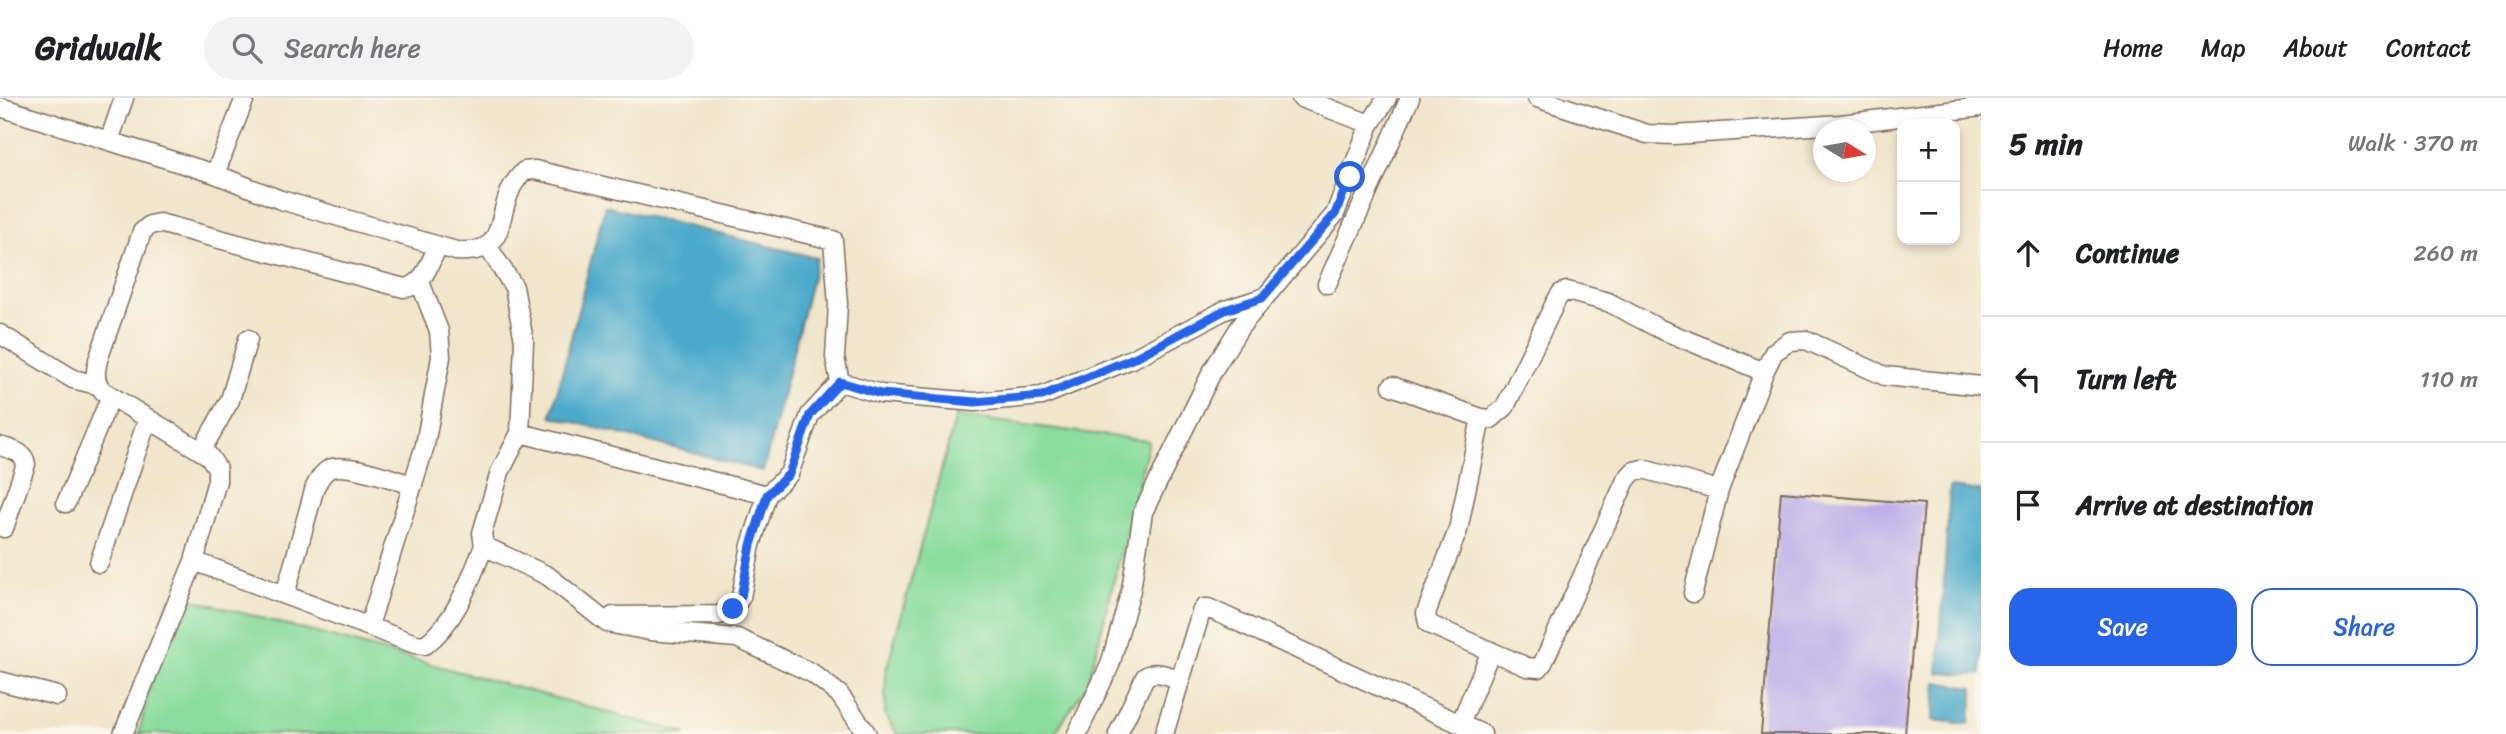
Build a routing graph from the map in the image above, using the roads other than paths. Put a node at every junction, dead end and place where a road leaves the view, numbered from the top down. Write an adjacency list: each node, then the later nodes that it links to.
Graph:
1 (124, 98): 10 (street)
2 (245, 98): 11 (street)
3 (1301, 98): 9 (street)
4 (1387, 98): 9 (street)
5 (1410, 98): 15 (street)
6 (1537, 98): 8 (street)
7 (6, 105): 10 (street)
8 (1981, 107)
9 (1370, 124): 16 (street)
10 (109, 141): 11 (street)
11 (215, 174): 12 (street)
12 (438, 246): 13 (street); 14 (street)
13 (488, 247): 20 (street); 26 (street)
14 (420, 282): 23 (street); 29 (street)
15 (1327, 284)
16 (1262, 298): 20 (street); 48 (street)
17 (0, 334): 23 (street)
18 (248, 339): 28 (street)
19 (1764, 372): 22 (street); 25 (street); 30 (street)
20 (840, 382): 31 (street)
21 (1392, 386): 25 (street)
22 (1981, 386)
23 (104, 390): 24 (street); 32 (street)
24 (148, 418): 28 (street); 36 (street)
25 (1480, 418): 41 (street)
26 (520, 433): 31 (street); 34 (street)
27 (0, 446): 33 (street)
28 (201, 451): 35 (street)
29 (413, 485): 38 (street); 40 (street)
30 (1719, 490): 37 (street); 41 (street)
31 (767, 495): 39 (street)
32 (66, 503)
33 (4, 528)
34 (484, 546): 39 (street); 40 (street)
35 (194, 561): 38 (street); 46 (street)
36 (99, 563)
37 (1693, 593)
38 (285, 595): 40 (street)
39 (598, 616): 47 (street)
40 (369, 626)
41 (1491, 651): 45 (street)
42 (1180, 680): 45 (street); 49 (street); 50 (street)
43 (0, 681): 44 (street)
44 (57, 696)
45 (1460, 724): 51 (street)
46 (123, 734)
47 (867, 734)
48 (1077, 734)
49 (1118, 734)
50 (1164, 734)
51 (1482, 734)

